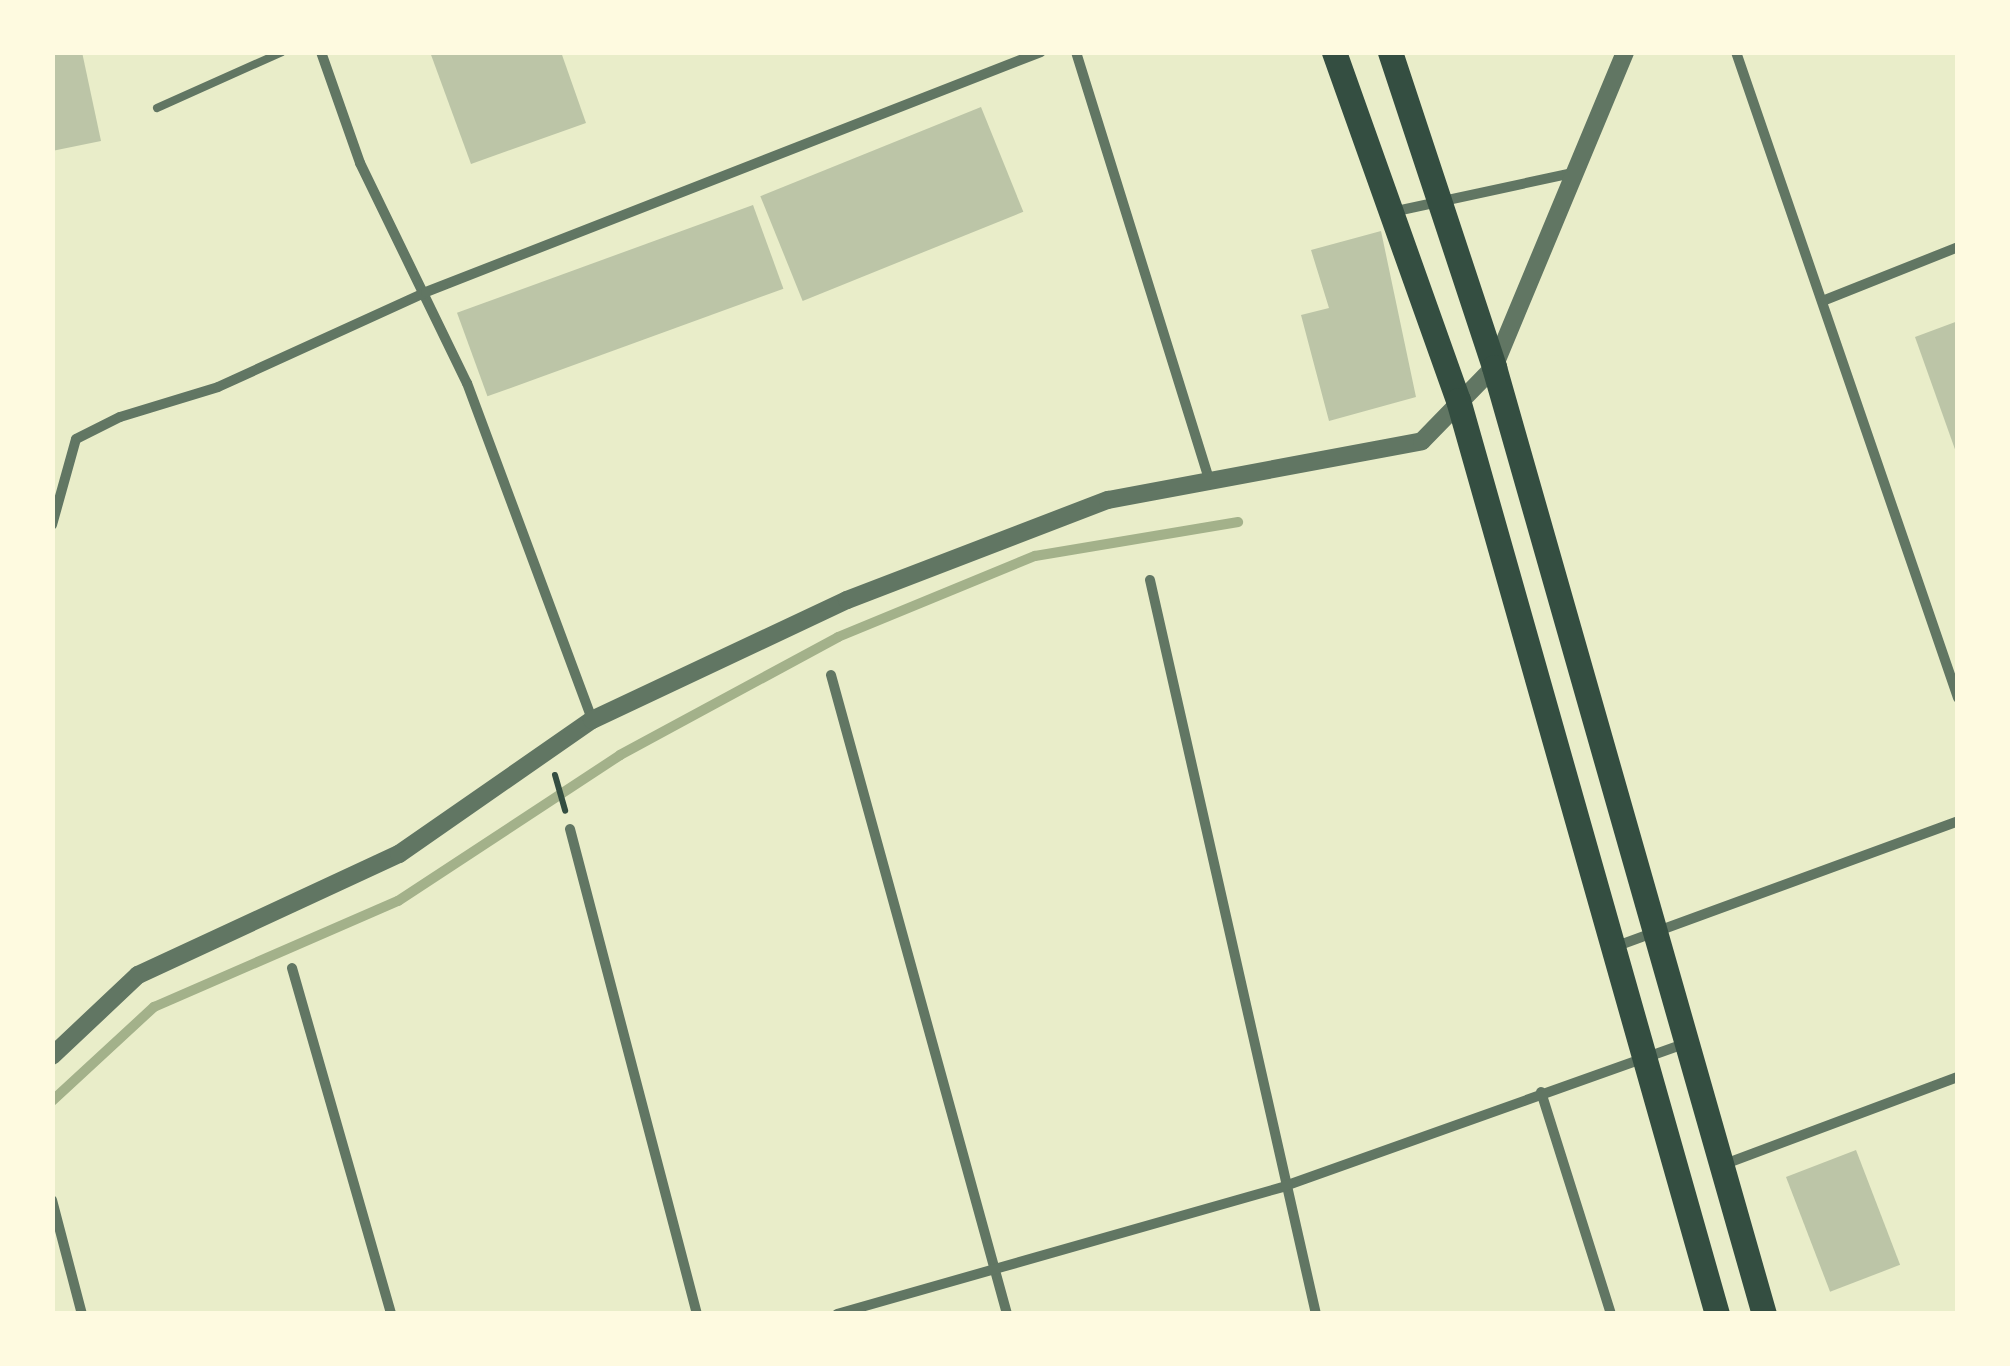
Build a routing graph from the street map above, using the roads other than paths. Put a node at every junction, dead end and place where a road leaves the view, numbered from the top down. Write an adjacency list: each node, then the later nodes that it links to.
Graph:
1 (282, 52): 9 (lane)
2 (321, 52): 14 (street)
3 (1041, 52): 14 (street)
4 (1076, 52): 18 (street)
5 (1334, 52): 12 (main road)
6 (1390, 52): 11 (main road)
7 (1625, 52): 10 (street)
8 (1736, 52): 15 (street)
9 (157, 108)
10 (1572, 173): 11 (street); 16 (street)
11 (1439, 199): 12 (street); 16 (main road)
12 (1392, 212): 17 (main road)
13 (1958, 247): 15 (street)
14 (426, 292): 19 (street); 23 (street)
15 (1825, 300): 22 (street)
16 (1494, 367): 17 (street); 26 (main road)
17 (1458, 400): 18 (street); 27 (main road)
18 (1208, 475): 23 (street)
19 (52, 524)
20 (1150, 580): 35 (street)
21 (831, 675): 37 (street)
22 (1958, 698)
23 (592, 720): 31 (street)
24 (1958, 821): 26 (street)
25 (570, 829): 40 (street)
26 (1651, 938): 27 (street); 29 (main road)
27 (1618, 946): 30 (main road)
28 (292, 968): 39 (street)
29 (1687, 1043): 30 (street); 34 (main road)
30 (1646, 1054): 33 (street); 45 (main road)
31 (52, 1056)
32 (1958, 1076): 34 (street)
33 (1542, 1092): 35 (street); 44 (street)
34 (1721, 1166): 46 (main road)
35 (1285, 1186): 37 (street); 43 (street)
36 (52, 1200): 38 (street)
37 (995, 1267): 41 (street); 42 (street)
38 (82, 1314)
39 (391, 1314)
40 (696, 1314)
41 (837, 1314)
42 (1007, 1314)
43 (1316, 1314)
44 (1611, 1314)
45 (1717, 1314)
46 (1764, 1314)

